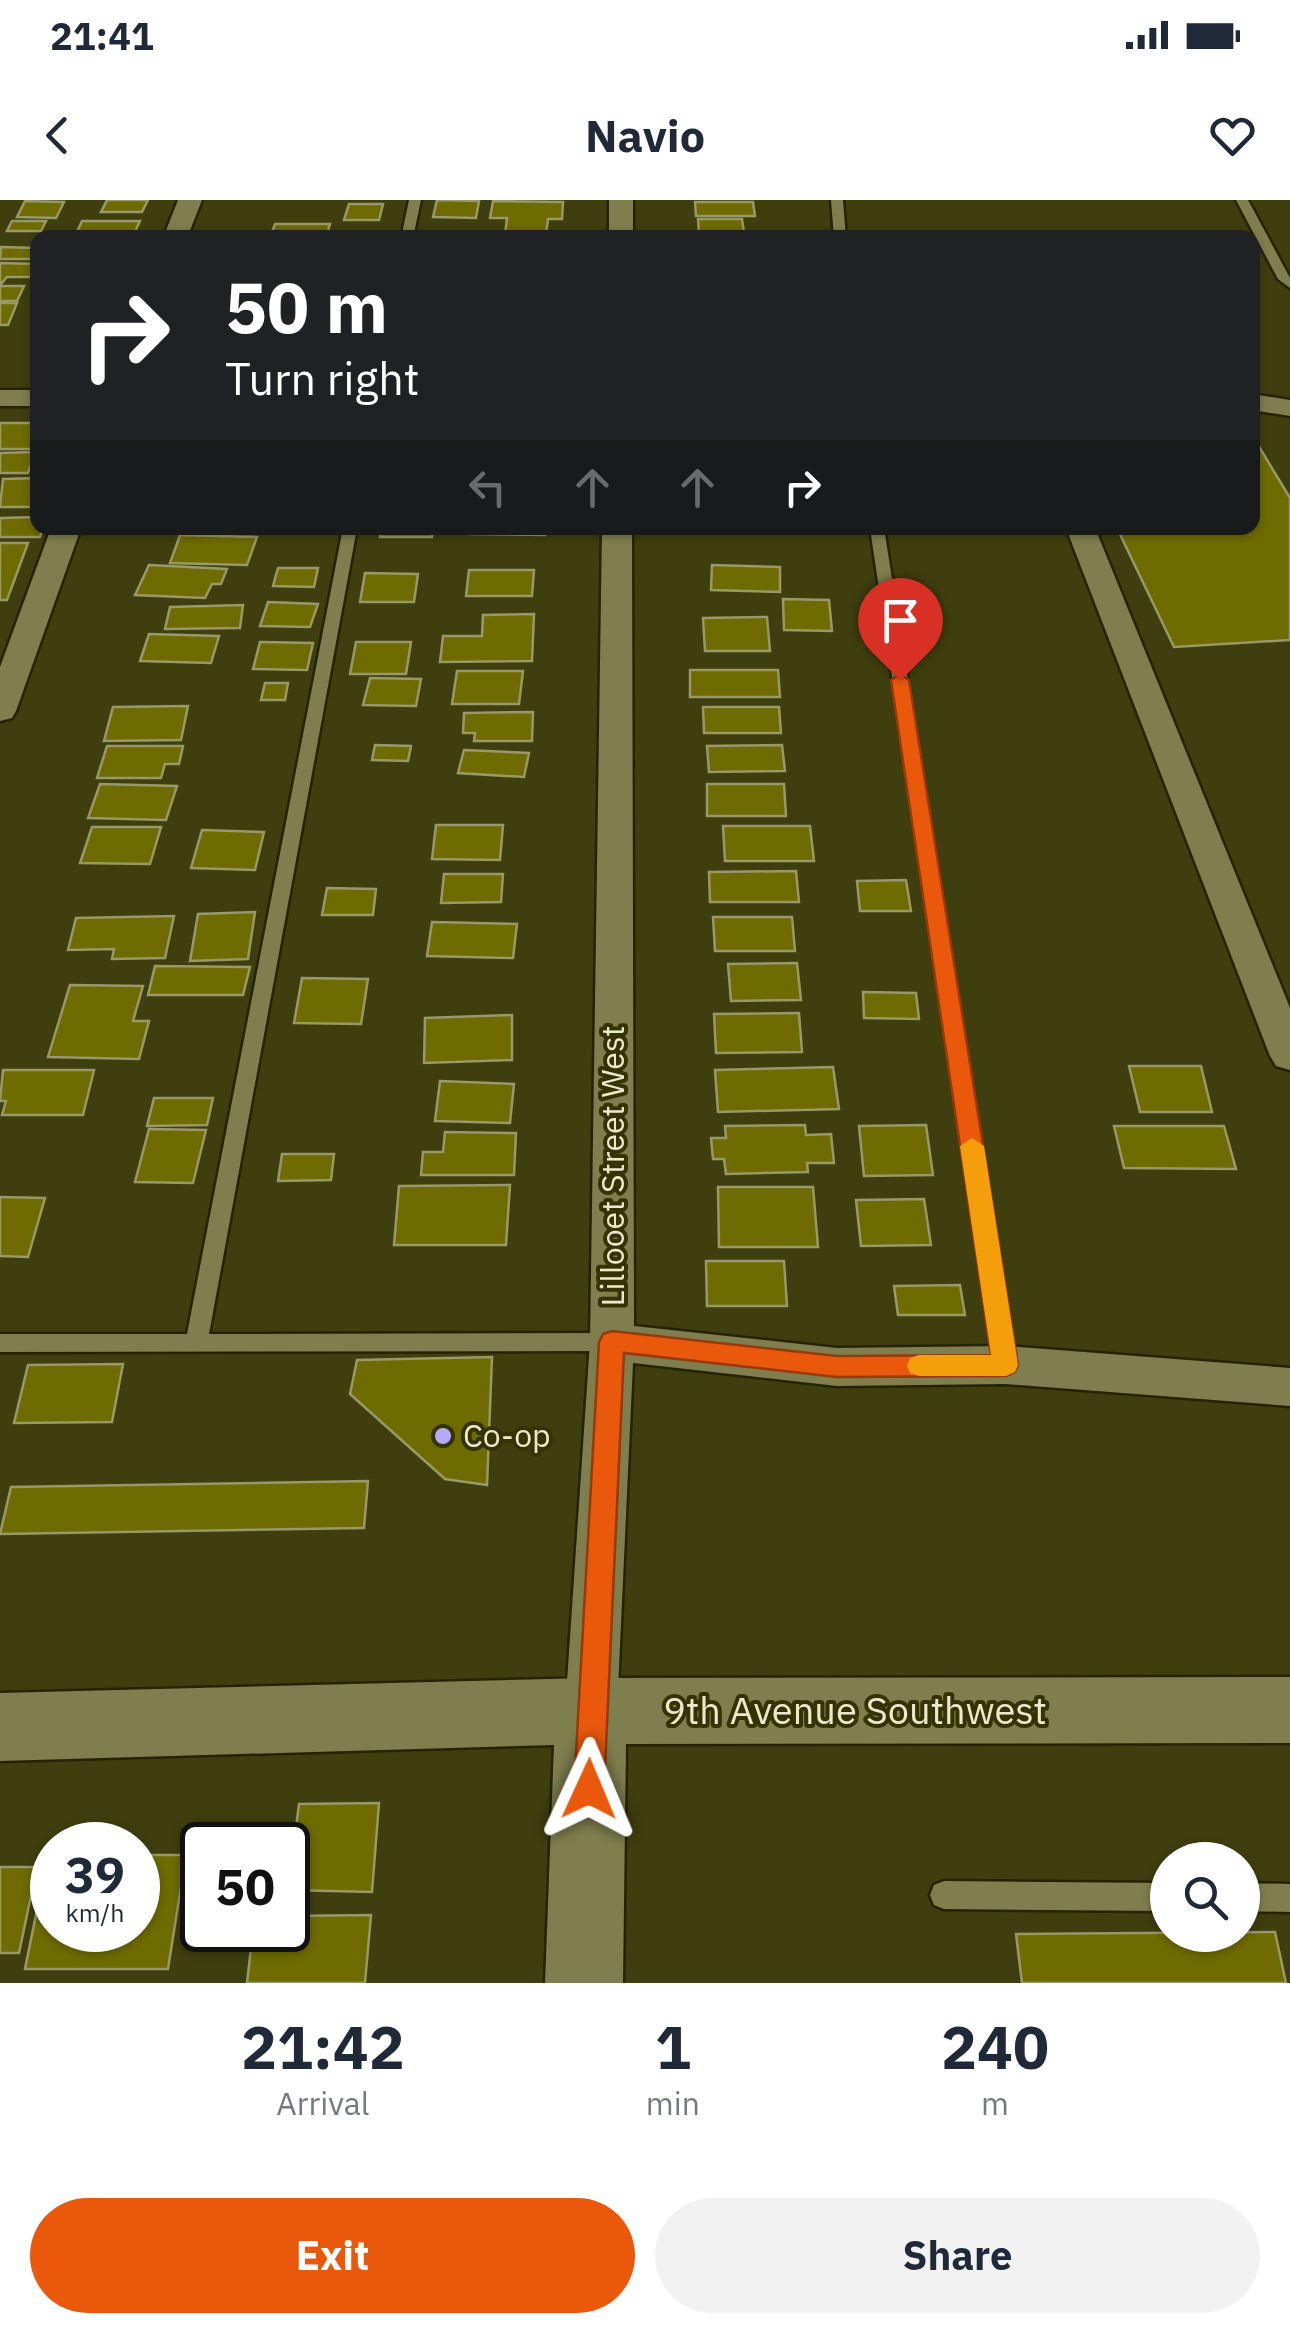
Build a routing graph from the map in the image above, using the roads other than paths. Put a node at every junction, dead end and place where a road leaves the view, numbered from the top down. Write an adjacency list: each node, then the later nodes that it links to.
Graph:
1 (190, 200): 6 (street)
2 (415, 200): 7 (lane)
3 (621, 200): 8 (street)
4 (837, 200): 9 (lane)
5 (1242, 200): 10 (lane)
6 (179, 230)
7 (409, 230)
8 (620, 230)
9 (839, 230)
10 (1258, 230)
11 (1260, 234): 12 (lane)
12 (1290, 284)
13 (0, 398): 14 (street)
14 (30, 398)
15 (1260, 403): 16 (street)
16 (1290, 408)
17 (63, 535): 22 (street)
18 (349, 535): 26 (lane)
19 (617, 535): 25 (street, Lillooet Street West)
20 (878, 535): 27 (lane)
21 (1083, 535): 23 (street)
22 (0, 710)
23 (1290, 1056)
24 (0, 1342): 26 (lane)
25 (612, 1342): 26 (lane); 27 (street); 30 (street, Lillooet Street West)
26 (196, 1343)
27 (1006, 1365): 28 (street)
28 (1290, 1387)
29 (1290, 1710): 30 (main road, 9th Avenue Southwest)
30 (591, 1712): 31 (main road, 9th Avenue Southwest); 36 (main road, Lillooet Street West)
31 (0, 1727)
32 (944, 1895): 33 (lane)
33 (1150, 1896)
34 (1260, 1897): 35 (lane)
35 (1290, 1898)
36 (584, 1983)

